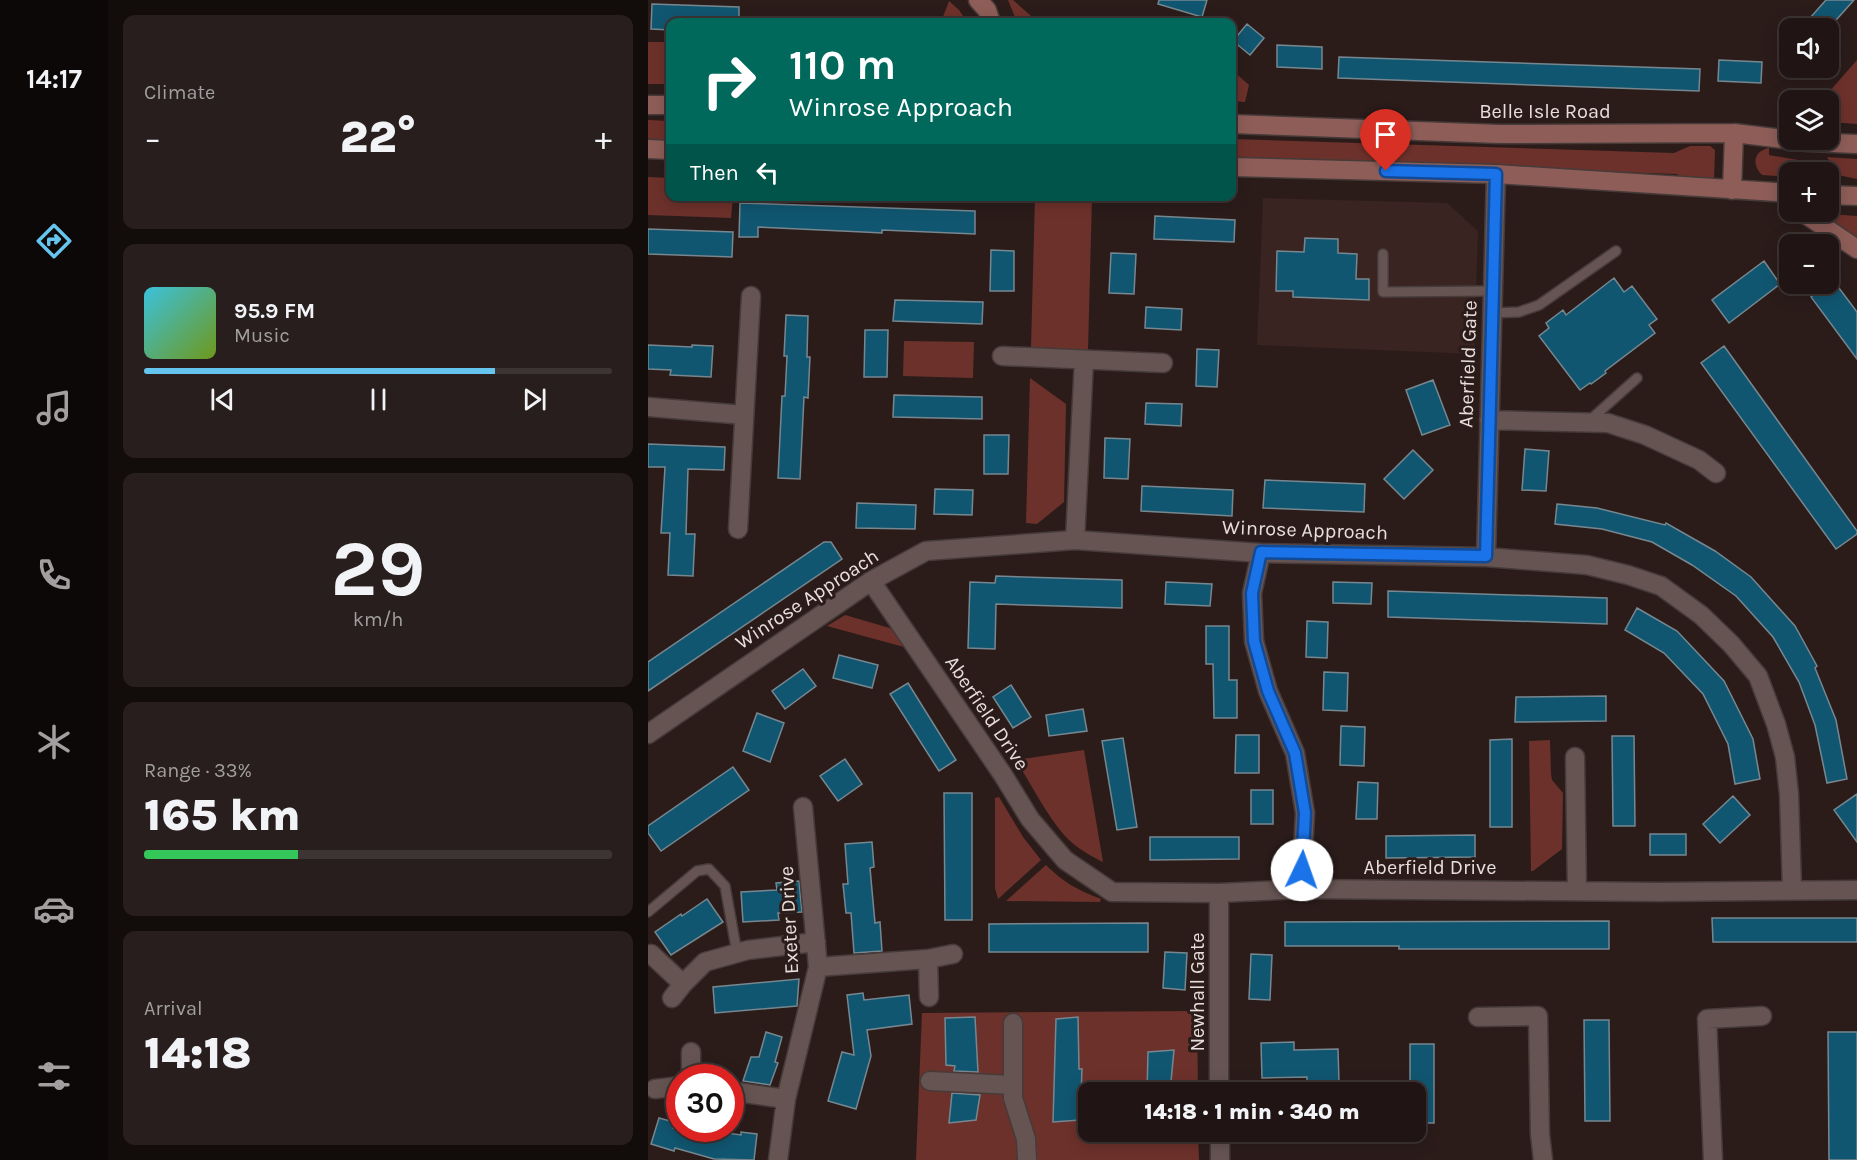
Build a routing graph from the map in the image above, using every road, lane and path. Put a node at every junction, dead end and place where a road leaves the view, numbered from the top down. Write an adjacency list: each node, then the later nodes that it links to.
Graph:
1 (978, 0): 2 (street)
2 (990, 18)
3 (648, 105): 4 (street)
4 (666, 105)
5 (1236, 124): 6 (street, Belle Isle Road)
6 (1734, 133): 7 (street, Belle Isle Road); 12 (street)
7 (1857, 144)
8 (648, 149): 9 (street)
9 (666, 150)
10 (1236, 167): 11 (street)
11 (1496, 174): 12 (street); 22 (street, Aberfield Gate)
12 (1732, 190): 13 (street)
13 (1770, 192): 14 (street); 17 (street)
14 (1779, 192)
15 (1839, 195): 16 (street)
16 (1857, 196)
17 (1779, 197)
18 (1817, 222): 19 (street)
19 (1857, 249)
20 (1616, 251): 24 (lane)
21 (1383, 254): 22 (lane)
22 (1492, 291): 24 (street, Aberfield Gate)
23 (751, 297): 30 (street)
24 (1492, 313): 31 (street, Aberfield Gate)
25 (1002, 356): 26 (street)
26 (1084, 360): 27 (street); 35 (street)
27 (1163, 363)
28 (1637, 378): 32 (lane)
29 (648, 407): 30 (street)
30 (744, 415): 34 (street)
31 (1489, 420): 32 (street); 37 (street, Aberfield Gate)
32 (1587, 422): 33 (street)
33 (1723, 472)
34 (738, 529)
35 (1075, 540): 36 (street, Winrose Approach); 38 (street, Winrose Approach)
36 (1261, 552): 37 (street, Winrose Approach); 42 (street)
37 (1486, 556): 43 (street, Winrose Approach)
38 (871, 580): 39 (street, Winrose Approach); 46 (street, Aberfield Drive)
39 (648, 734)
40 (1575, 757): 45 (street)
41 (803, 807): 48 (street, Exeter Drive)
42 (1301, 889): 45 (street, Aberfield Drive); 46 (street, Aberfield Drive)
43 (1792, 890): 44 (street, Aberfield Drive); 45 (street, Aberfield Drive)
44 (1857, 890)
45 (1577, 891)
46 (1219, 893): 61 (street, Newhall Gate)
47 (648, 912): 50 (lane)
48 (816, 942): 50 (street); 53 (street, Exeter Drive)
49 (650, 951): 50 (street)
50 (737, 953)
51 (953, 954): 52 (street)
52 (928, 959): 53 (street); 54 (street)
53 (818, 967): 66 (street, Exeter Drive)
54 (929, 997)
55 (1762, 1016): 72 (street)
56 (1479, 1017): 71 (street)
57 (1013, 1023): 62 (street)
58 (691, 1052): 59 (street)
59 (691, 1064)
60 (930, 1081): 62 (street)
61 (1219, 1082)
62 (1013, 1085): 69 (street)
63 (666, 1088): 64 (street)
64 (655, 1089)
65 (744, 1093): 66 (street)
66 (786, 1099): 68 (street, Exeter Drive)
67 (1220, 1142): 70 (street)
68 (778, 1160)
69 (1027, 1160)
70 (1220, 1160)
71 (1543, 1160)
72 (1713, 1160)

